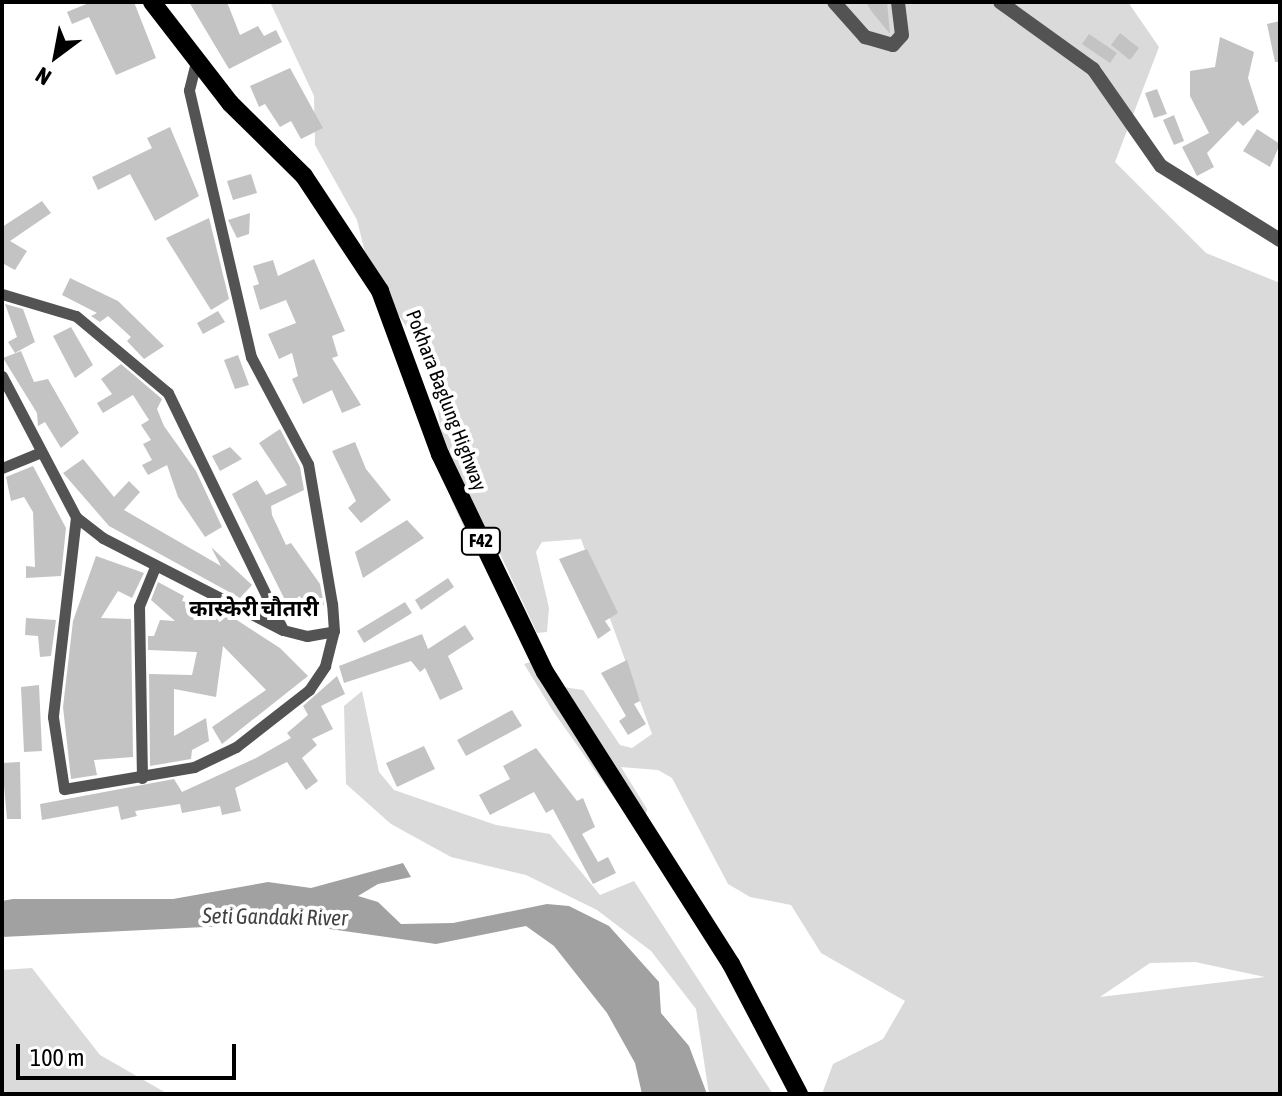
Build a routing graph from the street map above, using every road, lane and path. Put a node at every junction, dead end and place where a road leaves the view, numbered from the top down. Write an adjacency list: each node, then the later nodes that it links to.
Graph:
1 (152, 2): 5 (highway, Pokhara Baglung Highway / F42)
2 (834, 2): 3 (street)
3 (898, 2)
4 (1000, 2): 6 (street)
5 (196, 61): 14 (street); 16 (highway, Pokhara Baglung Highway / F42)
6 (1280, 240)
7 (2, 294): 13 (street)
8 (2, 376): 9 (street)
9 (41, 452): 10 (street); 11 (street)
10 (2, 468)
11 (76, 517): 12 (street); 15 (street)
12 (155, 567): 13 (street); 15 (street)
13 (283, 630): 14 (street)
14 (334, 631): 15 (street)
15 (142, 778)
16 (799, 1094)

